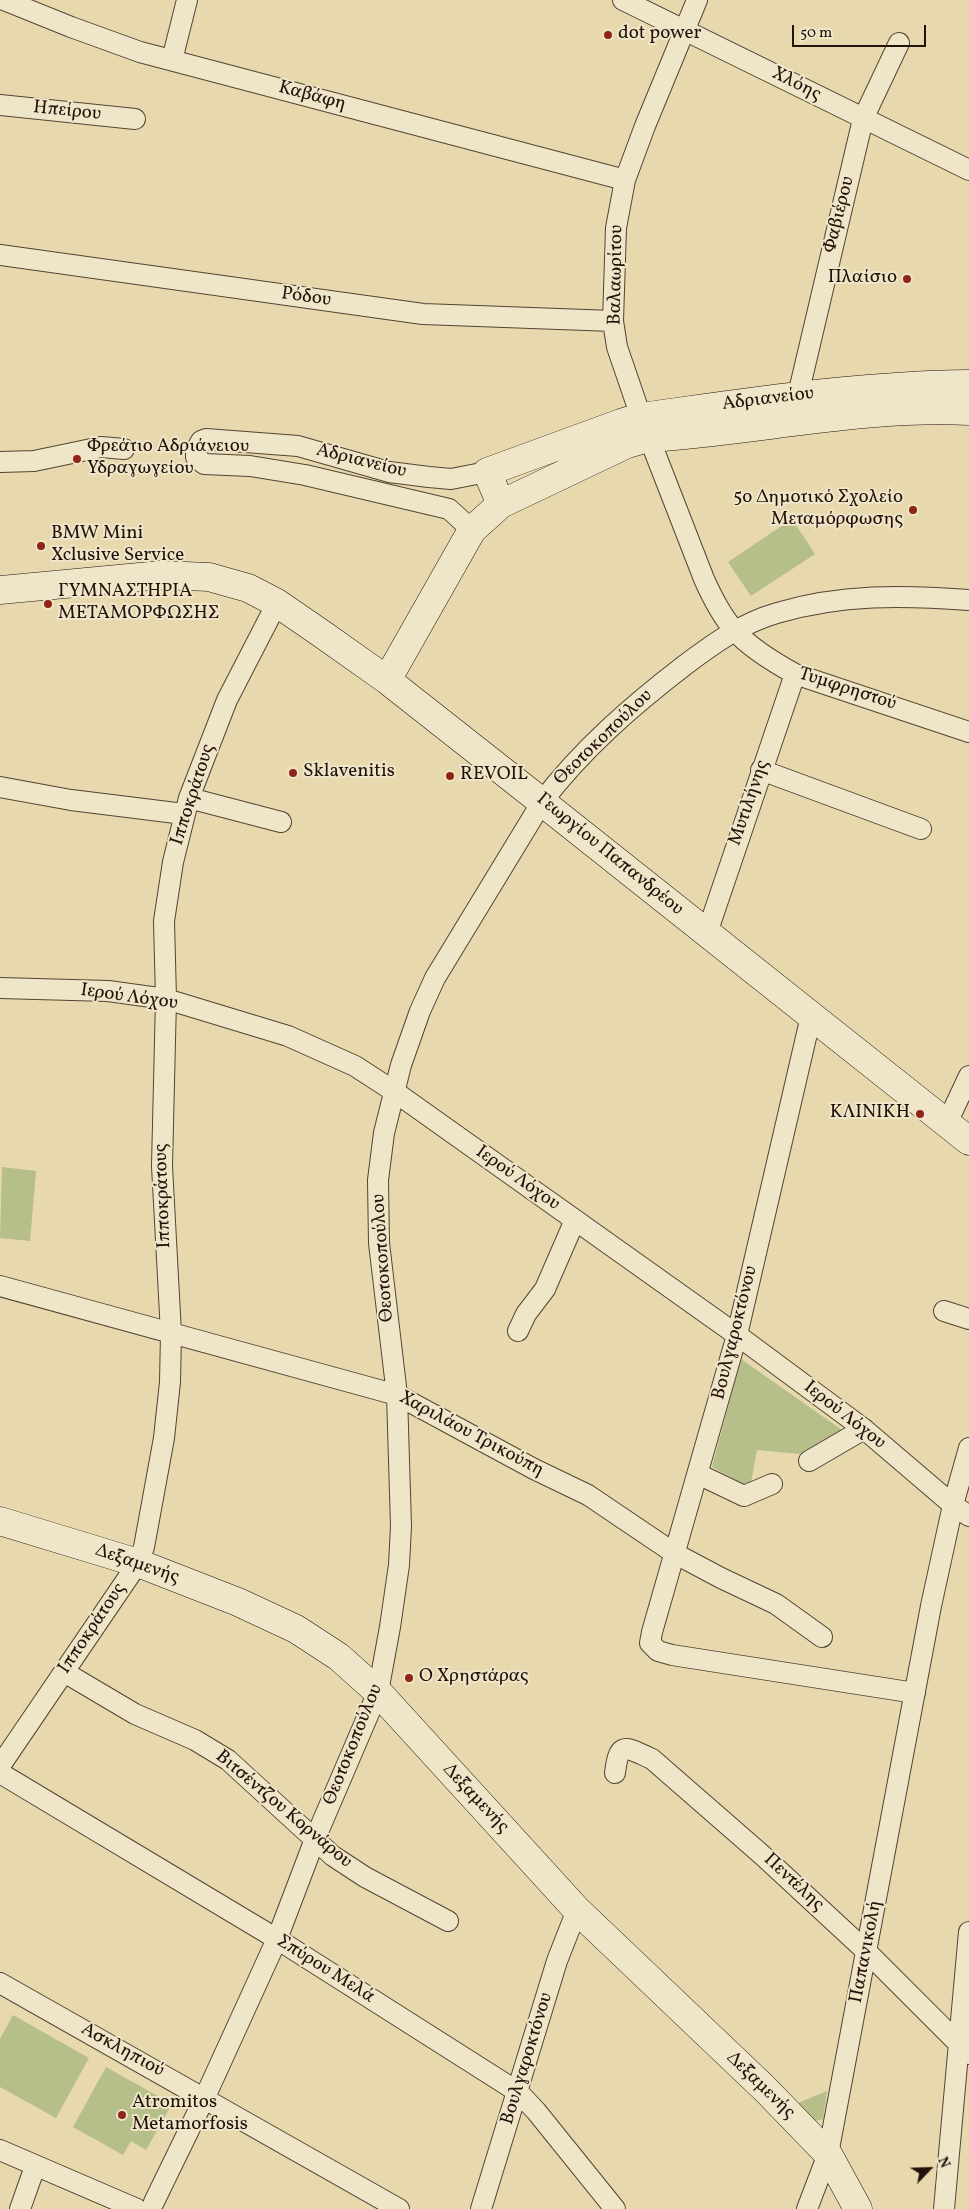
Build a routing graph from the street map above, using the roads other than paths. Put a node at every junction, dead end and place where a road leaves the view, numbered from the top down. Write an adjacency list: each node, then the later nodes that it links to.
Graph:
1 (4, 0): 7 (street, Καβάφη)
2 (188, 0): 7 (street)
3 (623, 0): 5 (street, Χλόης)
4 (697, 0): 5 (street, Βαλαωρίτου)
5 (684, 29): 10 (street, Χλόης); 12 (street, Βαλαωρίτου)
6 (899, 43): 10 (street, Φαβιέρου)
7 (172, 60): 12 (street, Καβάφη)
8 (0, 105): 9 (street, Ηπείρου)
9 (135, 119)
10 (863, 119): 11 (street, Χλόης); 16 (street, Φαβιέρου)
11 (969, 170)
12 (625, 180): 14 (street, Βαλαωρίτου)
13 (0, 255): 14 (street, Ρόδου)
14 (613, 321): 18 (street, Βαλαωρίτου)
15 (969, 384): 16 (main road, Αδριανείου)
16 (799, 409): 17 (main road, Αδριανείου); 18 (main road, Αδριανείου)
17 (969, 411)
18 (645, 428): 23 (main road, Αδριανείου); 25 (main road, Αδριανείου); 31 (street, Βαλαωρίτου)
19 (252, 441): 22 (street); 22 (street, Αδριανείου); 24 (street, Αδριανείου)
20 (124, 449): 21 (street)
21 (0, 462)
22 (250, 466): 26 (street, Αδριανείου)
23 (487, 472): 24 (street, Αδριανείου); 25 (main road)
24 (451, 479): 26 (street)
25 (501, 504): 27 (main road, Αδριανείου)
26 (449, 509): 27 (street, Αδριανείου)
27 (472, 530): 33 (main road, Αδριανείου)
28 (0, 590): 30 (main road, Γεωργίου Παπανδρέου)
29 (969, 600): 31 (street, Θεοτοκοπούλου)
30 (277, 603): 33 (main road, Γεωργίου Παπανδρέου); 38 (street, Ιπποκράτους)
31 (735, 631): 32 (street, Τυμφρηστού); 37 (street, Θεοτοκοπούλου)
32 (794, 674): 34 (street, Τυμφρηστού); 35 (street, Μυτιλήνης)
33 (386, 680): 37 (main road, Γεωργίου Παπανδρέου)
34 (969, 732)
35 (761, 770): 40 (street); 41 (street, Μυτιλήνης)
36 (0, 787): 38 (street)
37 (542, 802): 41 (main road, Γεωργίου Παπανδρέου); 46 (street, Θεοτοκοπούλου)
38 (187, 806): 39 (street); 43 (street, Ιπποκράτους)
39 (281, 822)
40 (921, 830)
41 (707, 933): 44 (main road, Γεωργίου Παπανδρέου)
42 (0, 988): 43 (street, Ιερού Λόχου)
43 (166, 999): 46 (street, Ιερού Λόχου); 54 (street, Ιπποκράτους)
44 (811, 1016): 47 (main road, Γεωργίου Παπανδρέου); 55 (street, Βουλγαροκτόνου)
45 (969, 1076): 47 (street)
46 (394, 1092): 49 (street, Ιερού Λόχου); 56 (street, Θεοτοκοπούλου)
47 (946, 1123): 48 (main road, Γεωργίου Παπανδρέου)
48 (969, 1140)
49 (575, 1220): 53 (street); 55 (street, Ιερού Λόχου)
50 (0, 1286): 54 (street, Χαριλάου Τρικούπη)
51 (944, 1311): 52 (street)
52 (969, 1319)
53 (518, 1331)
54 (171, 1333): 56 (street, Χαριλάου Τρικούπη); 65 (street, Ιπποκράτους)
55 (737, 1335): 57 (street, Ιερού Λόχου); 60 (street, Βουλγαροκτόνου)
56 (398, 1395): 64 (street, Χαριλάου Τρικούπη); 68 (street, Θεοτοκοπούλου)
57 (864, 1429): 59 (street); 62 (street, Ιερού Λόχου)
58 (969, 1448): 62 (street, Παπανικολή)
59 (809, 1461)
60 (698, 1474): 61 (street); 64 (street, Βουλγαροκτόνου)
61 (772, 1484)
62 (961, 1510): 69 (street, Παπανικολή)
63 (0, 1521): 65 (main road, Δεξαμενής)
64 (674, 1553): 66 (street, Χαριλάου Τρικούπη); 69 (street, Βουλγαροκτόνου)
65 (138, 1563): 67 (street, Ιπποκράτους); 68 (main road, Δεξαμενής)
66 (822, 1636)
67 (64, 1672): 70 (street, Ιπποκράτους); 73 (street, Βιτσέντζου Κορνάρου)
68 (378, 1692): 73 (street, Θεοτοκοπούλου); 74 (main road, Δεξαμενής)
69 (915, 1693): 78 (street, Παπανικολή)
70 (0, 1766)
71 (0, 1773): 77 (street, Σπύρου Μελά)
72 (615, 1773): 78 (street, Πεντέλης)
73 (315, 1839): 75 (street, Βιτσέντζου Κορνάρου); 77 (street, Θεοτοκοπούλου)
74 (577, 1910): 81 (street, Βουλγαροκτόνου); 84 (main road, Δεξαμενής)
75 (448, 1922)
76 (969, 1932): 80 (street)
77 (277, 1939): 81 (street, Σπύρου Μελά); 82 (street, Θεοτοκοπούλου)
78 (867, 1952): 80 (street, Πεντέλης); 84 (street, Παπανικολή)
79 (0, 1983): 82 (street, Ασκληπιού)
80 (964, 2049): 95 (street)
81 (518, 2092): 91 (street, Βουλγαροκτόνου); 92 (street, Σπύρου Μελά)
82 (205, 2097): 87 (street, Θεοτοκοπούλου); 90 (street, Ασκληπιού)
83 (0, 2150): 87 (street)
84 (828, 2154): 93 (street, Παπανικολή); 94 (main road, Δεξαμενής)
85 (0, 2162): 86 (street)
86 (32, 2176): 88 (street); 89 (street)
87 (145, 2206)
88 (20, 2209)
89 (109, 2209)
90 (399, 2209)
91 (482, 2209)
92 (615, 2209)
93 (807, 2209)
94 (858, 2209)
95 (944, 2209)

